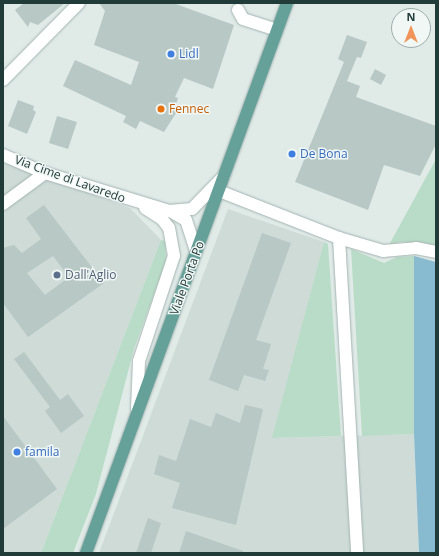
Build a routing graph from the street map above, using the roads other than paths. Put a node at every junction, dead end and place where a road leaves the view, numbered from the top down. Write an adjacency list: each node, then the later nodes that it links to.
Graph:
1 (79, 3): 5 (street)
2 (287, 3): 4 (main road, Viale Porta Po)
3 (238, 10): 4 (street)
4 (276, 30): 8 (main road, Viale Porta Po)
5 (3, 80)
6 (3, 155): 7 (street, Via Cime di Lavaredo)
7 (45, 173): 10 (street); 11 (street, Via Cime di Lavaredo)
8 (225, 175): 9 (main road, Viale Porta Po); 12 (street, Via Cime di Lavaredo)
9 (219, 192): 13 (street); 14 (main road, Viale Porta Po)
10 (3, 204)
11 (138, 204): 12 (street, Via Cime di Lavaredo); 16 (street, Via Cime di Lavaredo)
12 (169, 211): 14 (street, Via Cime di Lavaredo)
13 (339, 238): 15 (street); 18 (street)
14 (196, 251): 16 (main road, Viale Porta Po)
15 (436, 252)
16 (137, 415): 17 (main road, Viale Porta Po)
17 (86, 553)
18 (357, 553)

